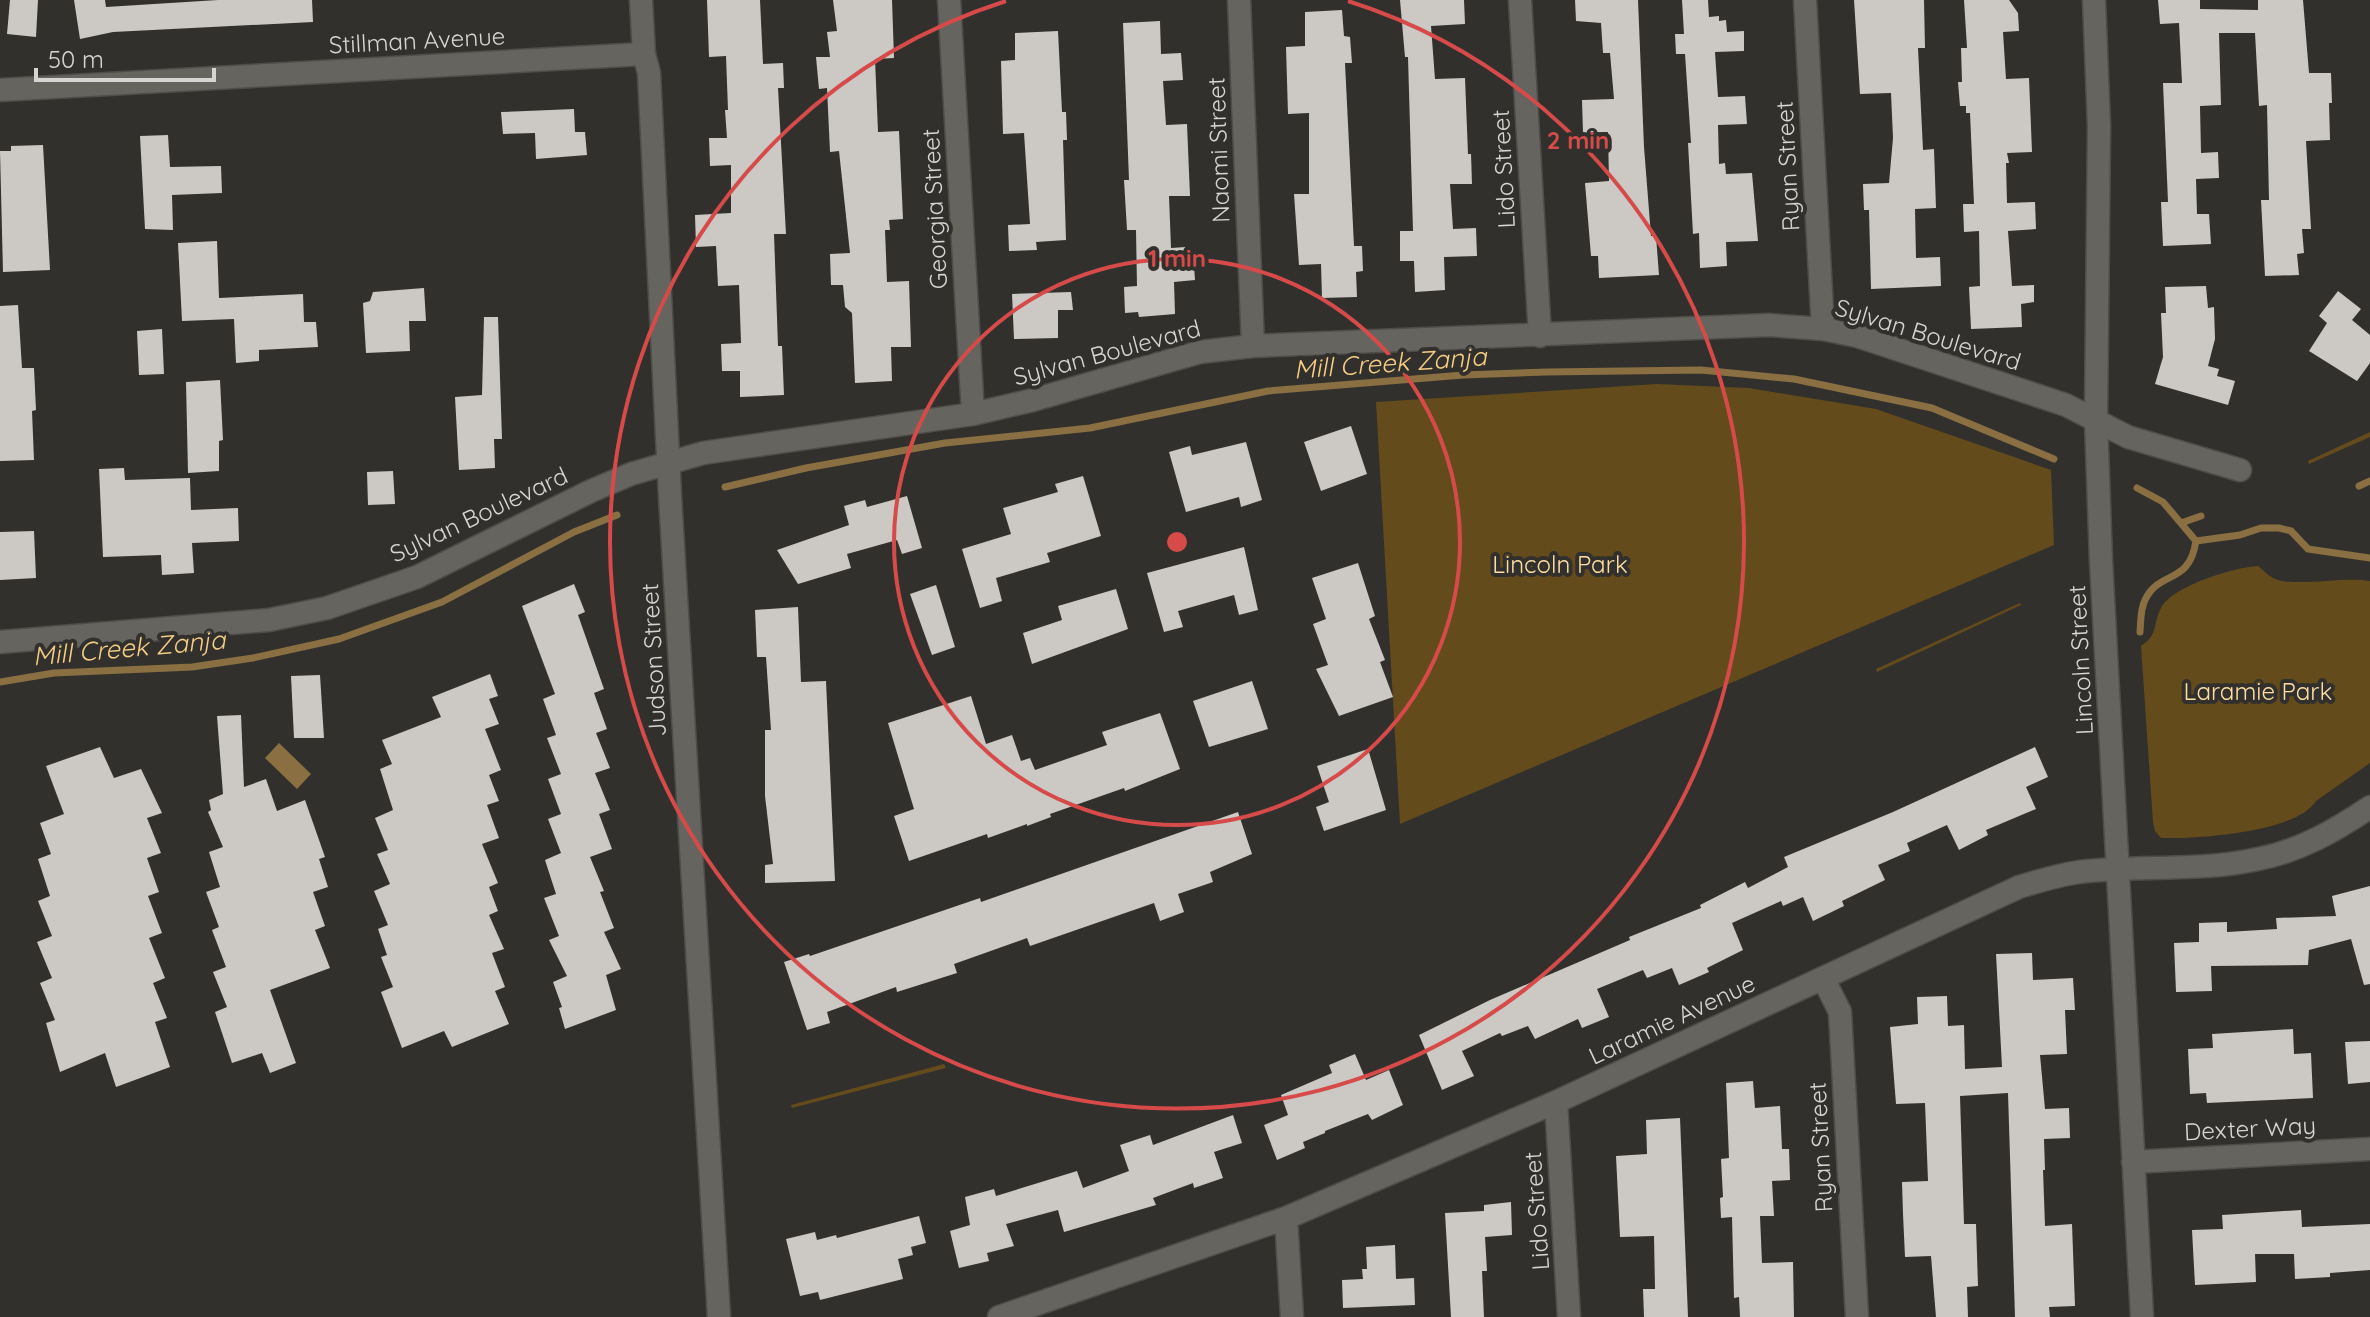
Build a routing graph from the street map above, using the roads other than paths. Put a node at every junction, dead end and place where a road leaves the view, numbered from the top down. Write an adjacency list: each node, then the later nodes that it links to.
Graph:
1 (641, 0): 7 (street, Judson Street)
2 (949, 0): 12 (street, Georgia Street)
3 (1239, 0): 11 (street, Naomi Street)
4 (1520, 0): 10 (street, Lido Street)
5 (1805, 0): 9 (street, Ryan Street)
6 (2094, 0): 13 (street, Lincoln Street)
7 (644, 54): 8 (street, Stillman Avenue); 14 (street, Judson Street)
8 (0, 90)
9 (1823, 329): 10 (street, Sylvan Boulevard); 13 (street, Sylvan Boulevard)
10 (1540, 336): 11 (street, Sylvan Boulevard)
11 (1253, 346): 12 (street, Sylvan Boulevard)
12 (973, 414): 14 (street, Sylvan Boulevard)
13 (2096, 420): 15 (street, Sylvan Boulevard); 18 (street, Lincoln Street)
14 (669, 463): 16 (street, Sylvan Boulevard); 25 (street, Judson Street)
15 (2240, 470)
16 (0, 642)
17 (2370, 807): 18 (street, Laramie Avenue)
18 (2118, 870): 19 (street, Laramie Avenue); 22 (street, Lincoln Street)
19 (1823, 978): 20 (street, Laramie Avenue); 28 (street, Ryan Street)
20 (1556, 1102): 23 (street, Laramie Avenue); 27 (street, Lido Street)
21 (2370, 1149): 22 (street, Dexter Way)
22 (2133, 1162): 29 (street, Lincoln Street)
23 (1286, 1218): 24 (street, Laramie Avenue); 26 (street)
24 (1009, 1316)
25 (719, 1317)
26 (1292, 1317)
27 (1569, 1317)
28 (1857, 1317)
29 (2142, 1317)

